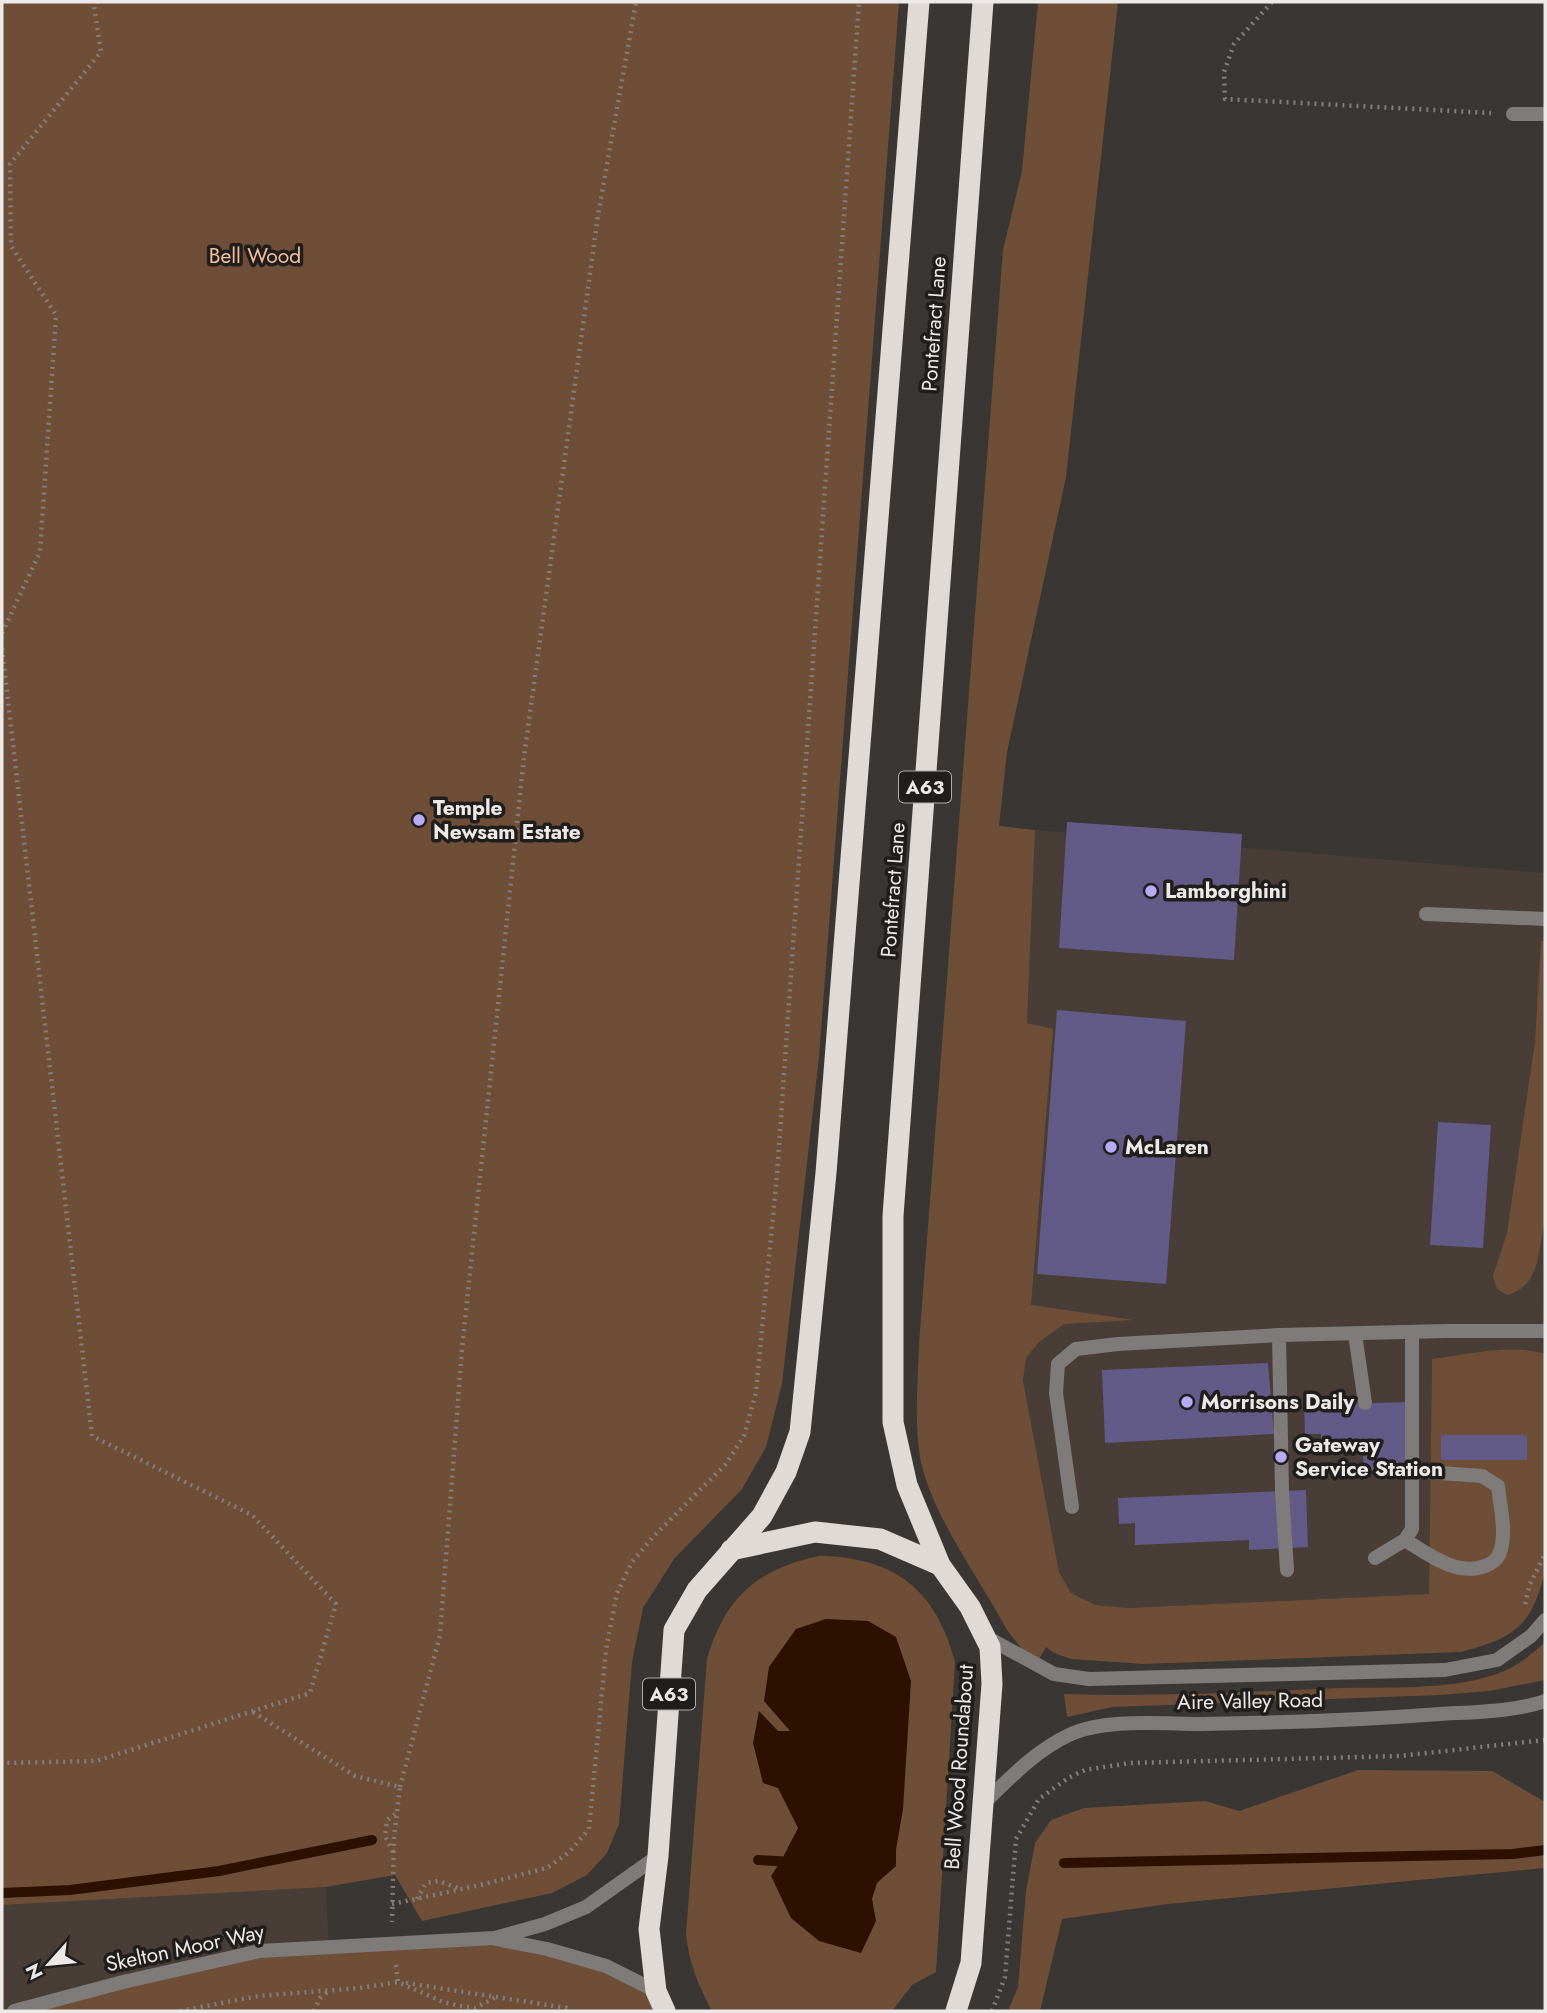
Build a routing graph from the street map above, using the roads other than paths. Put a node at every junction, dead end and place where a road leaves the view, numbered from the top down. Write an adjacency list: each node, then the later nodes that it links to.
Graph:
1 (919, 2): 15 (highway, Pontefract Lane / A63)
2 (983, 2): 17 (highway, Pontefract Lane / A63)
3 (1513, 114): 4 (street)
4 (1545, 114)
5 (1426, 914): 6 (street)
6 (1545, 919)
7 (1545, 1331): 8 (street)
8 (1412, 1332): 9 (street); 12 (street)
9 (1355, 1334): 10 (street); 11 (street)
10 (1279, 1335): 13 (street); 18 (street)
11 (1365, 1403)
12 (1412, 1471): 14 (street); 14 (street)
13 (1072, 1507)
14 (1405, 1540): 16 (street)
15 (731, 1549): 17 (highway); 23 (highway, A63)
16 (1375, 1558)
17 (940, 1564): 20 (highway, Bell Wood Roundabout / A63)
18 (1287, 1570)
19 (1545, 1620): 20 (street, Aire Valley Road)
20 (985, 1637): 22 (highway, Bell Wood Roundabout / A63)
21 (1545, 1701): 22 (street, Aire Valley Road)
22 (982, 1805): 28 (highway, Bell Wood Roundabout / A63)
23 (658, 1856): 24 (street, Skelton Moor Way); 25 (highway, A63)
24 (495, 1938): 25 (street, Skelton Moor Way); 26 (street, Skelton Moor Way)
25 (656, 1991): 27 (highway, A63)
26 (14, 2011)
27 (665, 2011)
28 (956, 2011)

